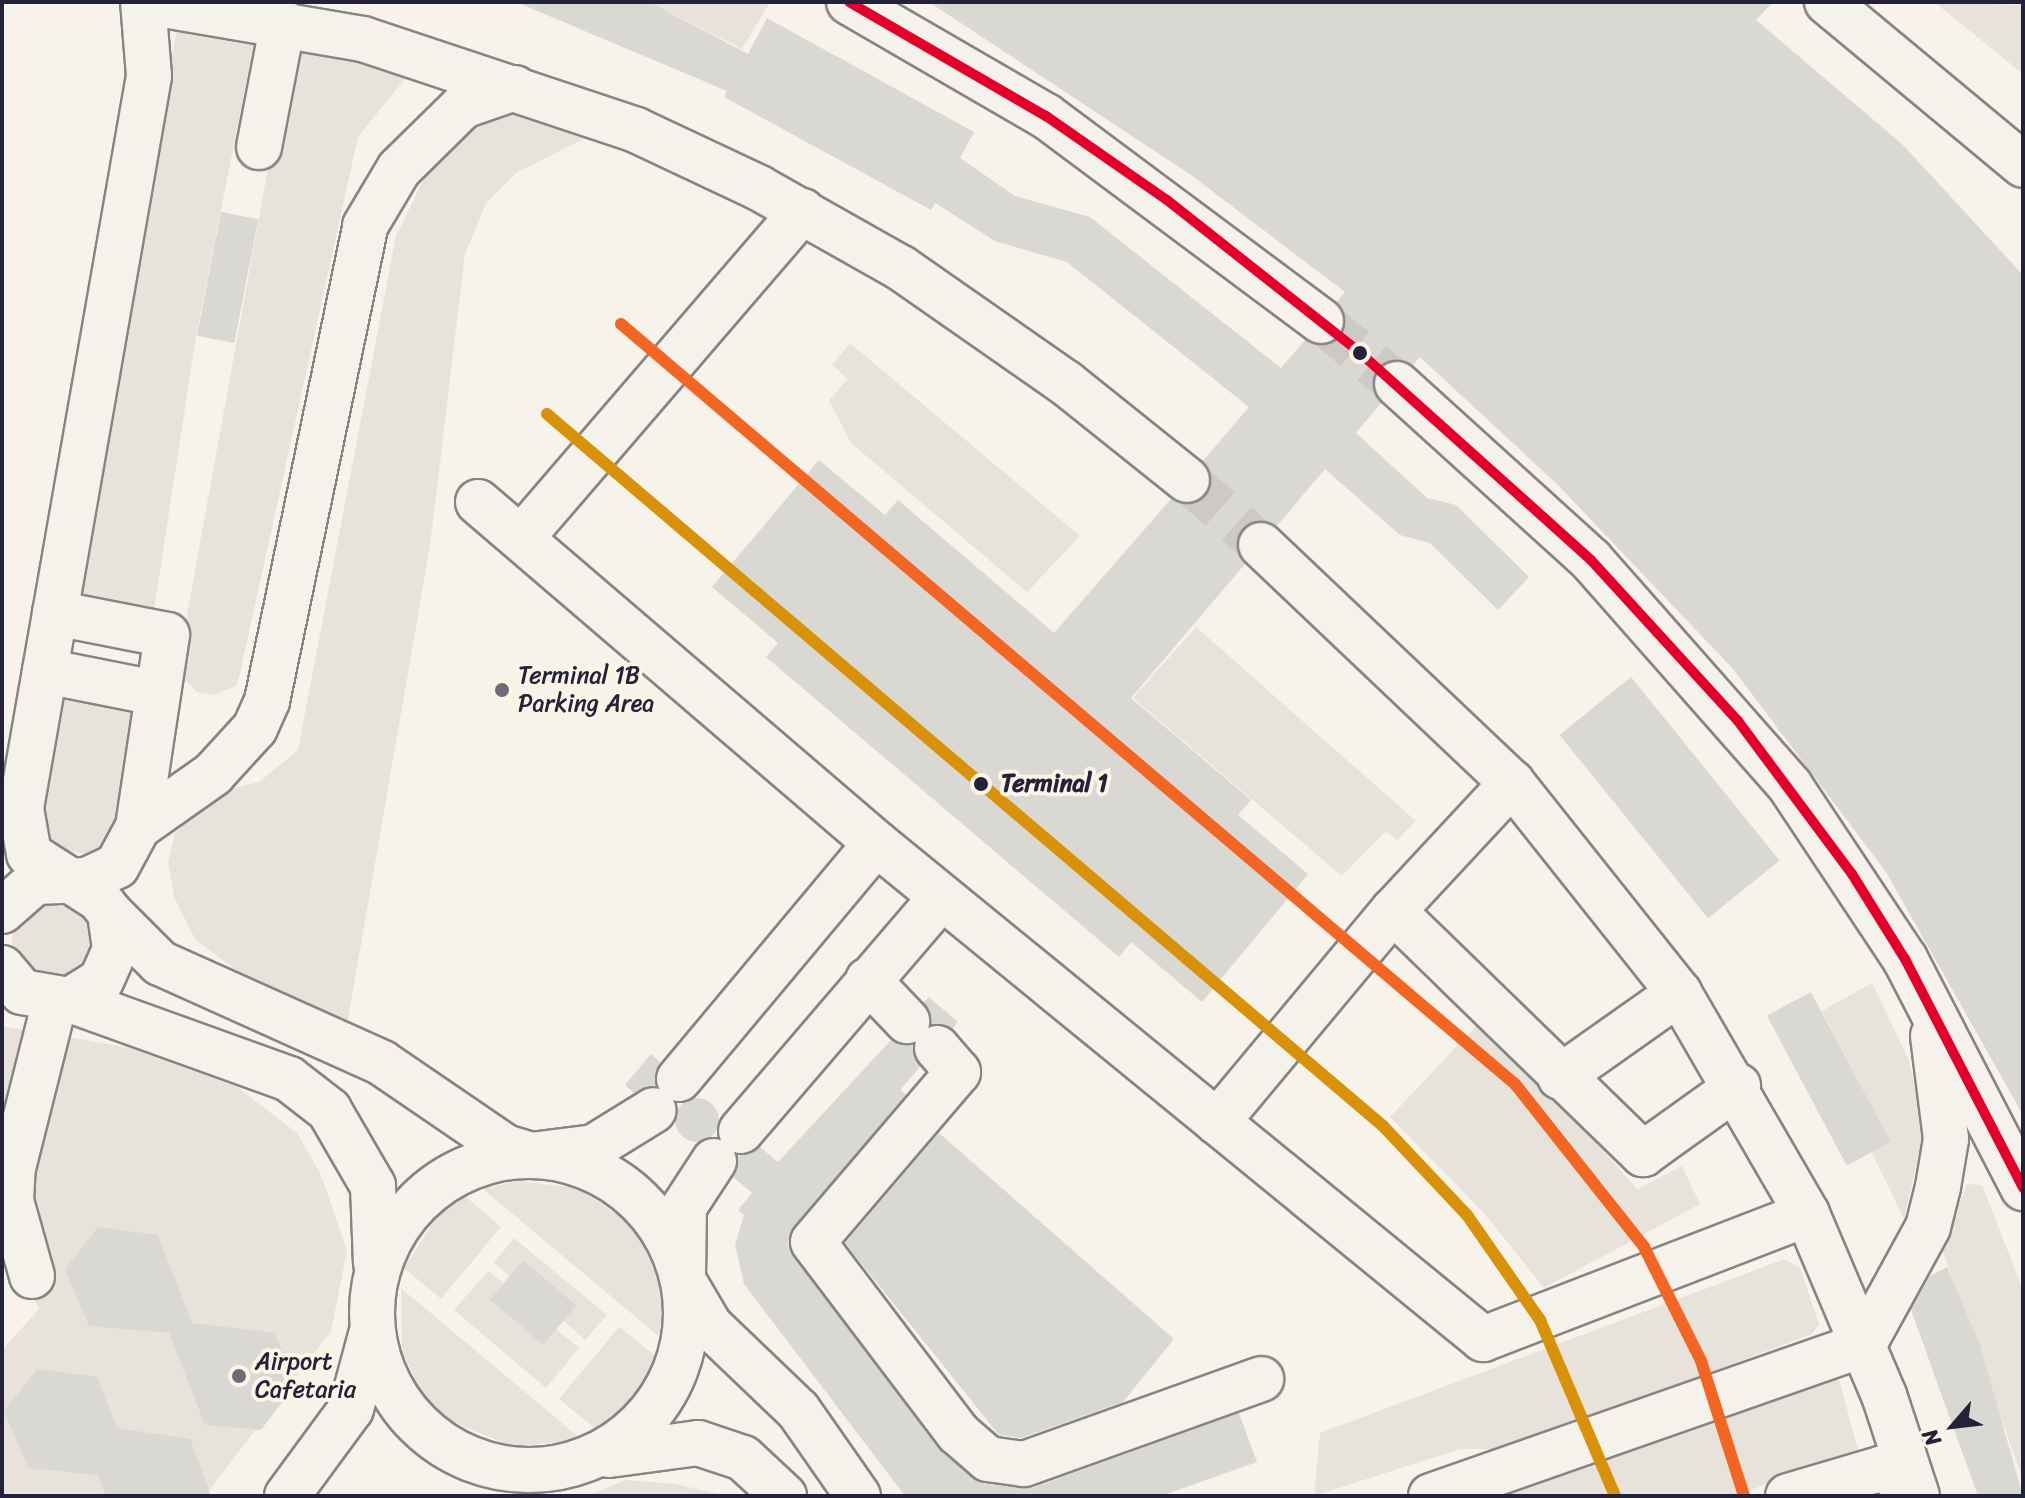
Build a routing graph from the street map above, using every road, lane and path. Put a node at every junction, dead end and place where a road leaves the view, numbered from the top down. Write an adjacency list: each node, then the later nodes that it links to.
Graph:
1 (144, 2): 4 (street); 15 (street)
2 (849, 2): 9 (street)
3 (1827, 2): 7 (street)
4 (283, 22): 5 (street); 6 (street)
5 (515, 88): 8 (street); 19 (street)
6 (259, 147)
7 (2023, 165)
8 (802, 211): 11 (street); 13 (street)
9 (1321, 321)
10 (1397, 384): 26 (street)
11 (1187, 480)
12 (478, 502): 13 (street)
13 (522, 537): 20 (street)
14 (1261, 545): 18 (street)
15 (55, 613): 16 (street); 17 (street)
16 (45, 671): 17 (street); 21 (street)
17 (156, 693): 19 (street)
18 (1512, 783): 24 (street); 29 (street)
19 (138, 827): 21 (street)
20 (876, 843): 22 (street); 34 (street)
21 (36, 887): 23 (street); 25 (street)
22 (941, 898): 28 (street); 33 (street)
23 (2, 911)
24 (1393, 911): 31 (street); 33 (street)
25 (110, 913): 30 (street); 34 (street)
26 (1905, 959): 35 (street); 41 (street)
27 (2, 968): 30 (street)
28 (868, 980): 39 (street); 42 (street)
29 (1679, 993): 31 (street); 32 (street)
30 (42, 999): 37 (street); 38 (street)
31 (1560, 1077): 32 (street)
32 (1738, 1086): 36 (street)
33 (1217, 1122): 36 (street)
34 (531, 1155): 38 (street); 39 (street)
35 (2023, 1188)
36 (1807, 1214): 41 (street)
37 (32, 1276)
38 (376, 1278): 40 (street)
39 (683, 1280): 43 (street); 49 (street)
40 (373, 1327): 44 (street); 46 (street)
41 (1864, 1344): 45 (street); 50 (street)
42 (1261, 1379)
43 (593, 1459): 44 (street); 48 (street)
44 (545, 1471): 47 (street)
45 (1916, 1495): 51 (street)
46 (287, 1496)
47 (483, 1496)
48 (784, 1496)
49 (858, 1496)
50 (1431, 1496)
51 (1788, 1496)

